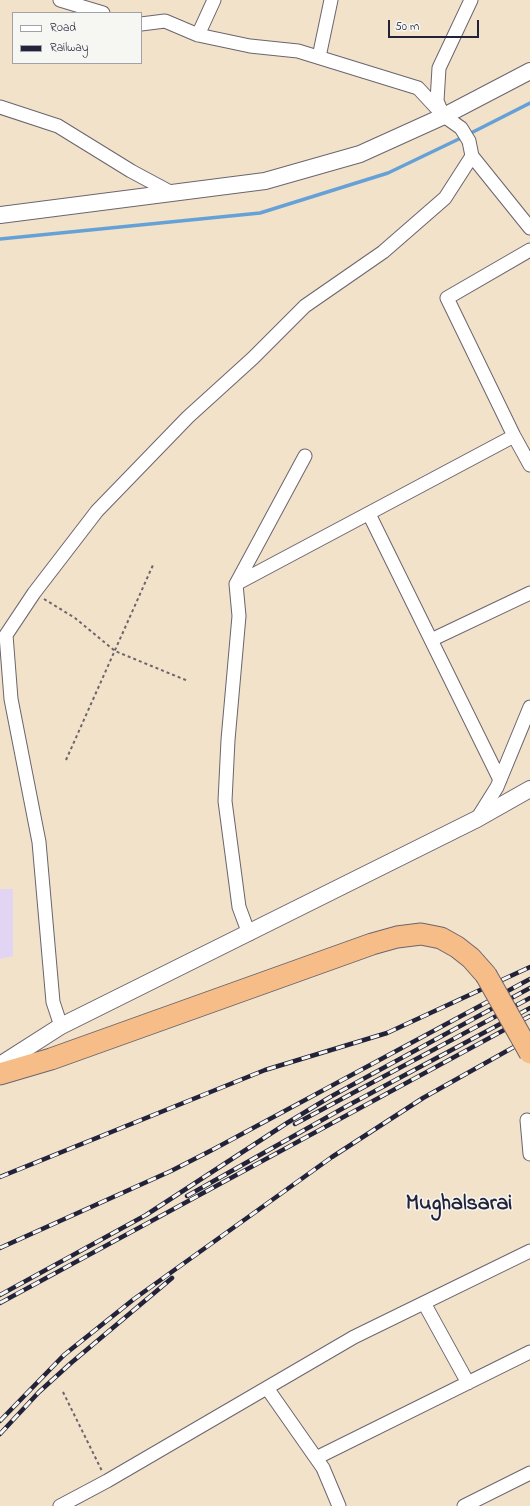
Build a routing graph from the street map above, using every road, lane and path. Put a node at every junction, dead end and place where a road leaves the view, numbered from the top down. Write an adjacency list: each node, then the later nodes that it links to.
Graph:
1 (214, 0): 7 (street)
2 (330, 0): 8 (street)
3 (471, 0): 11 (street)
4 (64, 1): 5 (street)
5 (100, 12)
6 (142, 24): 7 (street)
7 (198, 35): 8 (street)
8 (319, 57): 11 (street)
9 (530, 70): 11 (street)
10 (0, 107): 13 (street)
11 (444, 116): 12 (street); 13 (street)
12 (472, 156): 15 (street); 23 (street)
13 (172, 193): 14 (street)
14 (0, 215)
15 (530, 228)
16 (530, 250): 17 (street)
17 (514, 436): 19 (street); 20 (street)
18 (305, 456): 22 (street)
19 (530, 464)
20 (369, 514): 22 (street); 26 (street)
21 (153, 565): 27 (path)
22 (236, 584): 35 (street)
23 (34, 593): 25 (street); 27 (path)
24 (530, 593): 26 (street)
25 (3, 634): 36 (street)
26 (431, 640): 32 (street)
27 (115, 651): 28 (path); 31 (path)
28 (188, 681)
29 (530, 707): 30 (street)
30 (525, 730): 32 (street)
31 (66, 760)
32 (500, 780): 34 (street)
33 (530, 789): 34 (street)
34 (477, 819): 35 (street)
35 (249, 934): 36 (street)
36 (61, 1026): 38 (street)
37 (530, 1053): 39 (highway, bridge)
38 (0, 1065)
39 (0, 1074)
40 (527, 1120): 41 (street)
41 (530, 1154)
42 (530, 1251): 43 (street)
43 (424, 1303): 45 (street); 46 (street)
44 (530, 1352): 45 (street)
45 (468, 1383): 48 (street)
46 (266, 1388): 48 (street); 50 (street)
47 (63, 1392): 50 (path)
48 (316, 1458): 52 (street)
49 (530, 1473): 53 (street)
50 (107, 1481): 51 (street)
51 (60, 1506)
52 (339, 1506)
53 (464, 1506)

